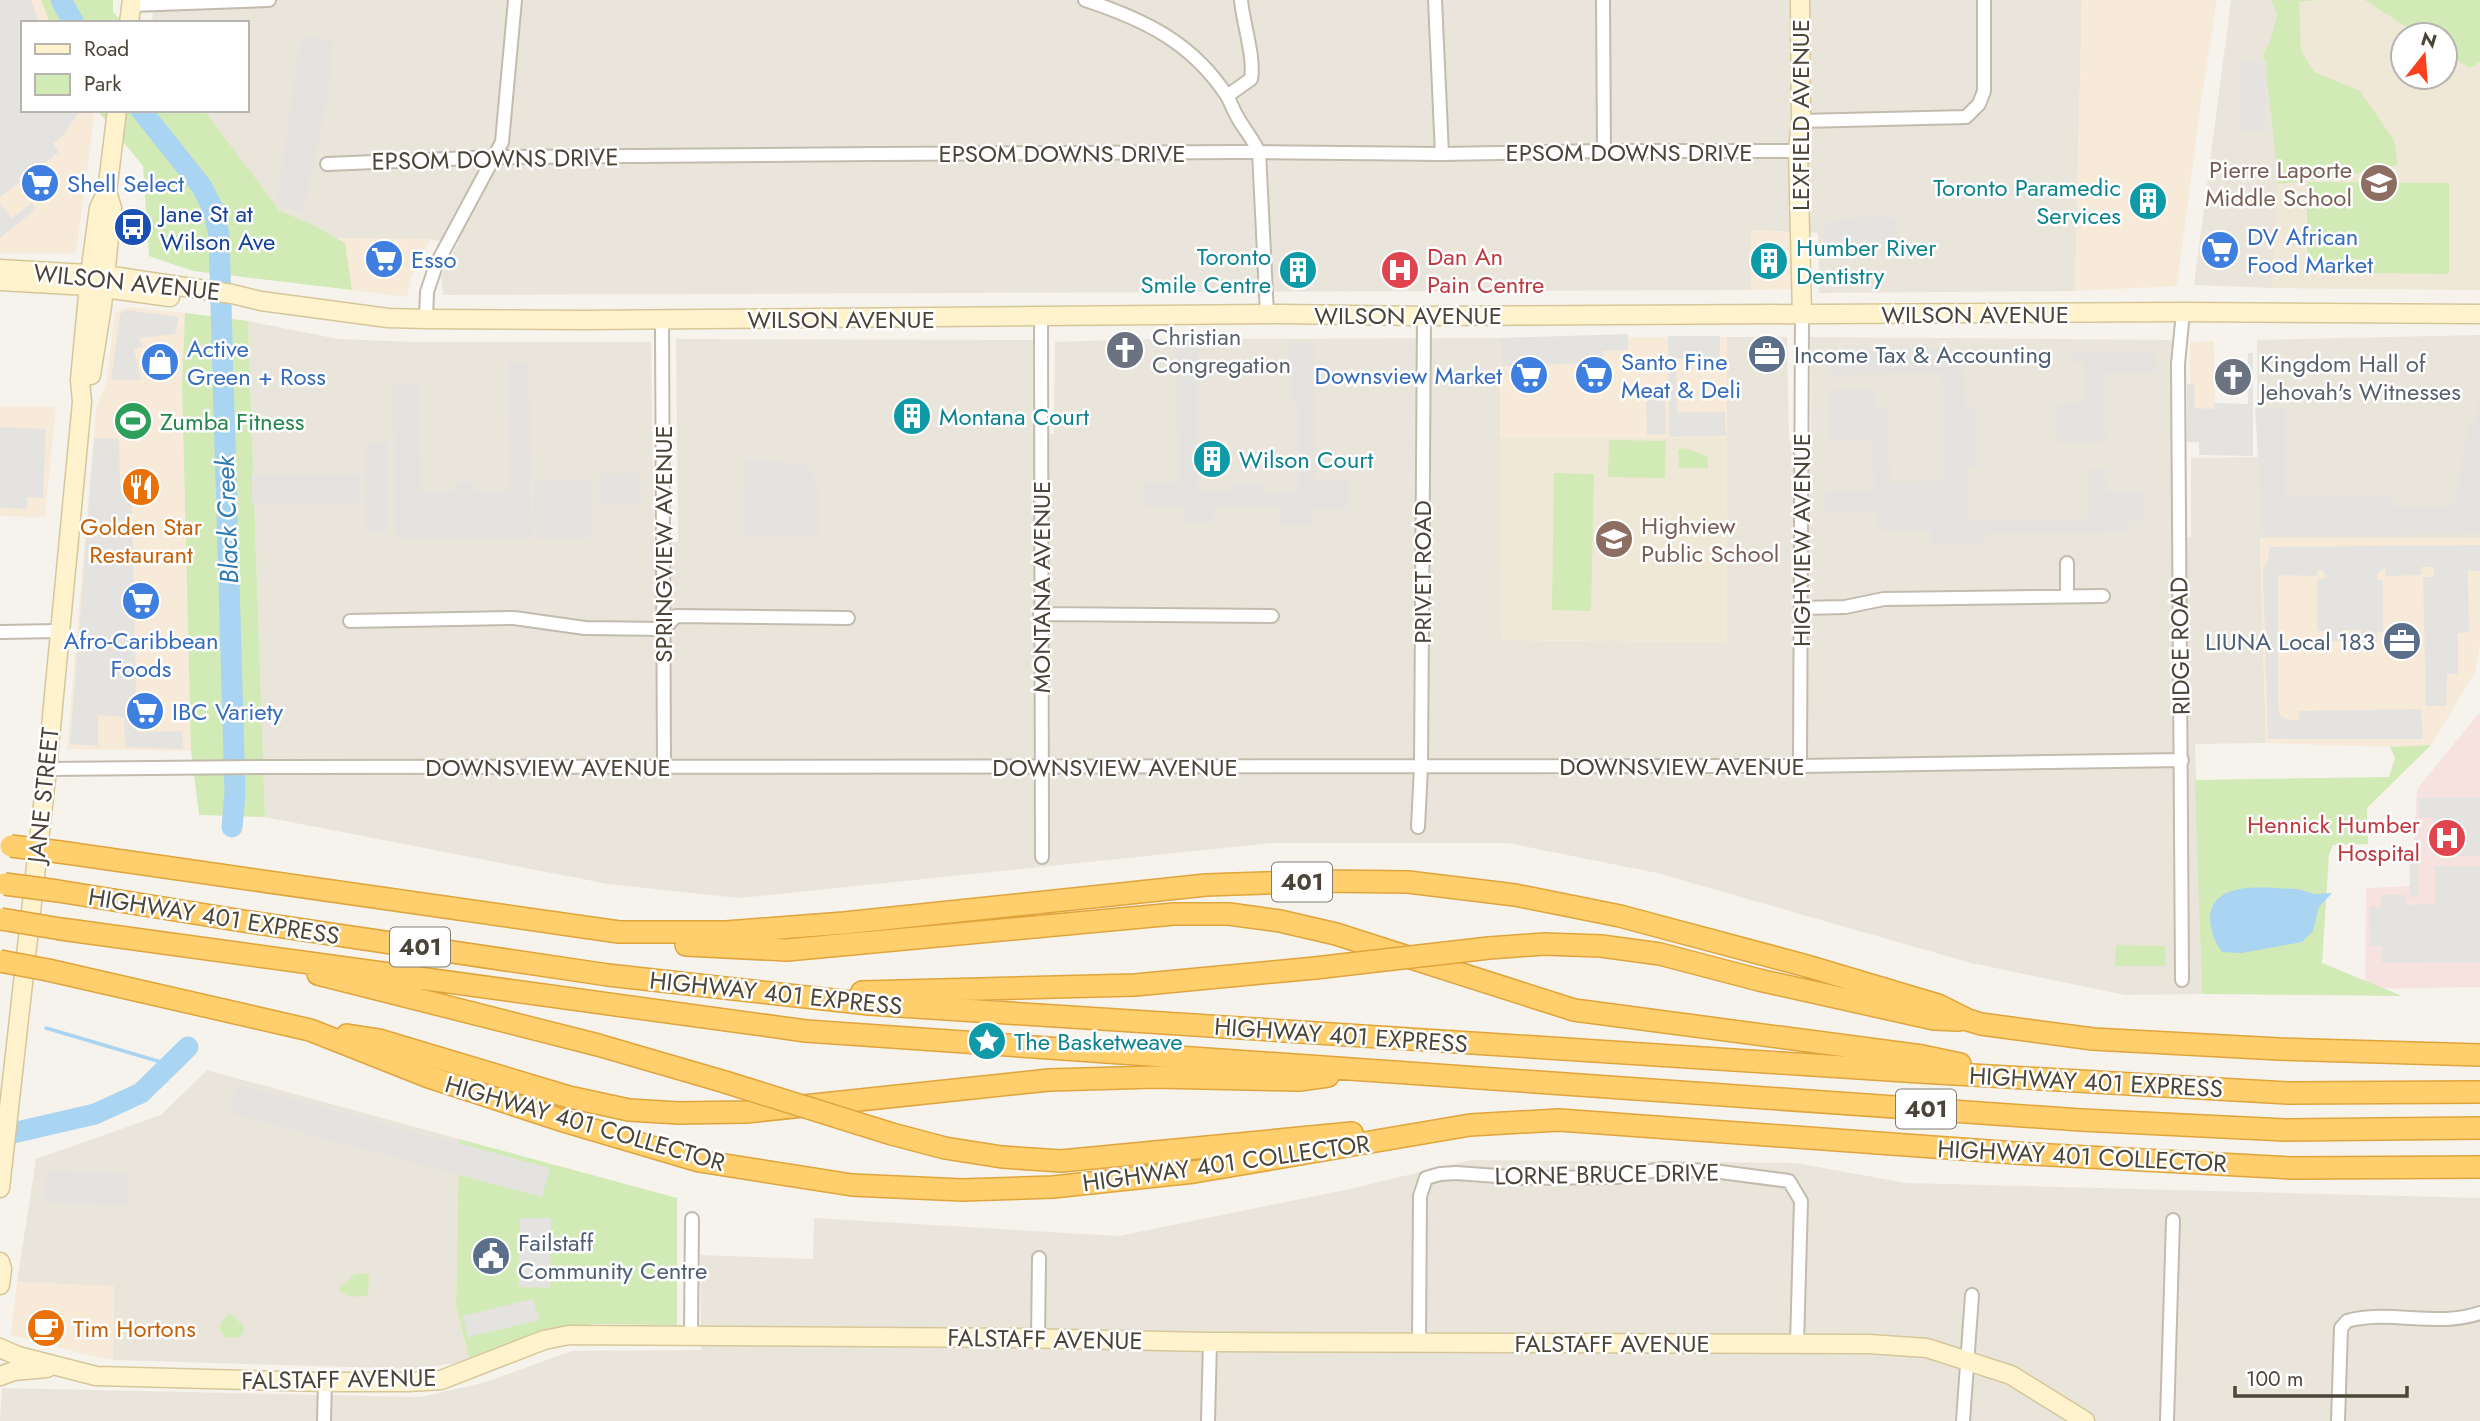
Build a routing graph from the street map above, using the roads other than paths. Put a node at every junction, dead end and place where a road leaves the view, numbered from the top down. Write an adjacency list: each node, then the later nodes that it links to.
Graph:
1 (269, 0): 9 (street)
2 (516, 0): 17 (street)
3 (1085, 0): 10 (street)
4 (1241, 0): 10 (street)
5 (1435, 0): 16 (street)
6 (1603, 0): 13 (street)
7 (1801, 0): 12 (main road, LEXFIELD AVENUE)
8 (1984, 0): 12 (street)
9 (131, 9)
10 (1227, 96): 15 (street)
11 (117, 115): 21 (main road, JANE STREET)
12 (1801, 121): 14 (main road, LEXFIELD AVENUE)
13 (1604, 151): 14 (street, EPSOM DOWNS DRIVE); 16 (street, EPSOM DOWNS DRIVE)
14 (1798, 151): 24 (main road, LEXFIELD AVENUE)
15 (1259, 152): 16 (street, EPSOM DOWNS DRIVE); 17 (street, EPSOM DOWNS DRIVE); 23 (street)
16 (1442, 154)
17 (495, 158): 18 (street, EPSOM DOWNS DRIVE); 28 (street)
18 (327, 164)
19 (0, 269): 21 (main road, WILSON AVENUE)
20 (0, 281): 21 (main road, WILSON AVENUE)
21 (97, 281): 28 (main road, WILSON AVENUE); 39 (main road, JANE STREET)
22 (2183, 312): 24 (main road, WILSON AVENUE); 25 (main road, WILSON AVENUE); 41 (street, RIDGE ROAD)
23 (1267, 314): 26 (main road, WILSON AVENUE); 27 (main road, WILSON AVENUE)
24 (1802, 314): 26 (main road, WILSON AVENUE); 33 (street, HIGHVIEW AVENUE)
25 (2480, 314)
26 (1424, 316): 44 (street, PRIVET ROAD)
27 (1041, 317): 29 (main road, WILSON AVENUE); 34 (street, MONTANA AVENUE)
28 (426, 319): 29 (main road, WILSON AVENUE)
29 (662, 320): 38 (street, SPRINGVIEW AVENUE)
30 (2067, 563): 31 (street)
31 (2067, 596): 32 (street); 33 (street)
32 (2103, 596)
33 (1801, 608): 42 (street, HIGHVIEW AVENUE)
34 (1040, 614): 35 (street); 43 (street, MONTANA AVENUE)
35 (1272, 616)
36 (848, 618): 38 (street)
37 (350, 621): 38 (street)
38 (664, 629): 45 (street, SPRINGVIEW AVENUE)
39 (59, 631): 40 (street); 46 (main road, JANE STREET)
40 (0, 632)
41 (2182, 760): 42 (street, DOWNSVIEW AVENUE); 55 (street, RIDGE ROAD)
42 (1800, 766): 44 (street, DOWNSVIEW AVENUE)
43 (1043, 767): 44 (street, DOWNSVIEW AVENUE); 45 (street, DOWNSVIEW AVENUE); 49 (street, MONTANA AVENUE)
44 (1421, 767): 47 (street, PRIVET ROAD)
45 (664, 768): 46 (street, DOWNSVIEW AVENUE)
46 (47, 769): 66 (main road, JANE STREET)
47 (1418, 827)
48 (5, 845): 52 (highway, 401, bridge)
49 (1042, 857)
50 (3, 884): 56 (highway, HIGHWAY 401 EXPRESS / 401, bridge)
51 (0, 919): 53 (highway, HIGHWAY 401 EXPRESS / 401, bridge)
52 (619, 932): 57 (highway, 401); 61 (highway)
53 (266, 958): 60 (highway, HIGHWAY 401 EXPRESS / 401); 63 (highway, bridge)
54 (0, 961): 58 (highway, HIGHWAY 401 COLLECTOR / 401, bridge)
55 (2182, 980)
56 (783, 995): 57 (highway, bridge); 61 (highway, HIGHWAY 401 EXPRESS / 401)
57 (1968, 1020): 59 (highway, 401)
58 (310, 1030): 60 (highway); 63 (highway, HIGHWAY 401 COLLECTOR / 401)
59 (2480, 1055)
60 (1372, 1069): 64 (highway, HIGHWAY 401 EXPRESS / 401)
61 (2020, 1077): 62 (highway, HIGHWAY 401 EXPRESS / 401)
62 (2480, 1092)
63 (1470, 1125): 65 (highway, HIGHWAY 401 COLLECTOR / 401)
64 (2480, 1128)
65 (2480, 1167)
66 (0, 1188)
67 (692, 1219): 74 (street)
68 (2173, 1220): 88 (street)
69 (1040, 1258): 75 (street)
70 (0, 1262): 71 (main road)
71 (0, 1286)
72 (1972, 1295): 80 (street)
73 (2480, 1313): 89 (street)
74 (691, 1334): 75 (main road, FALSTAFF AVENUE); 83 (main road, FALSTAFF AVENUE)
75 (1038, 1339): 76 (main road, FALSTAFF AVENUE)
76 (1210, 1342): 77 (main road, FALSTAFF AVENUE); 85 (street)
77 (1419, 1342): 78 (main road, FALSTAFF AVENUE); 78 (street, LORNE BRUCE DRIVE)
78 (1797, 1344): 80 (main road, FALSTAFF AVENUE)
79 (0, 1348): 81 (main road, FALSTAFF AVENUE)
80 (1967, 1360): 86 (street); 87 (main road, FALSTAFF AVENUE)
81 (58, 1367): 82 (main road); 83 (main road, FALSTAFF AVENUE)
82 (0, 1376)
83 (325, 1382): 84 (street)
84 (324, 1421)
85 (1208, 1421)
86 (1963, 1421)
87 (2085, 1421)
88 (2167, 1421)
89 (2339, 1421)

